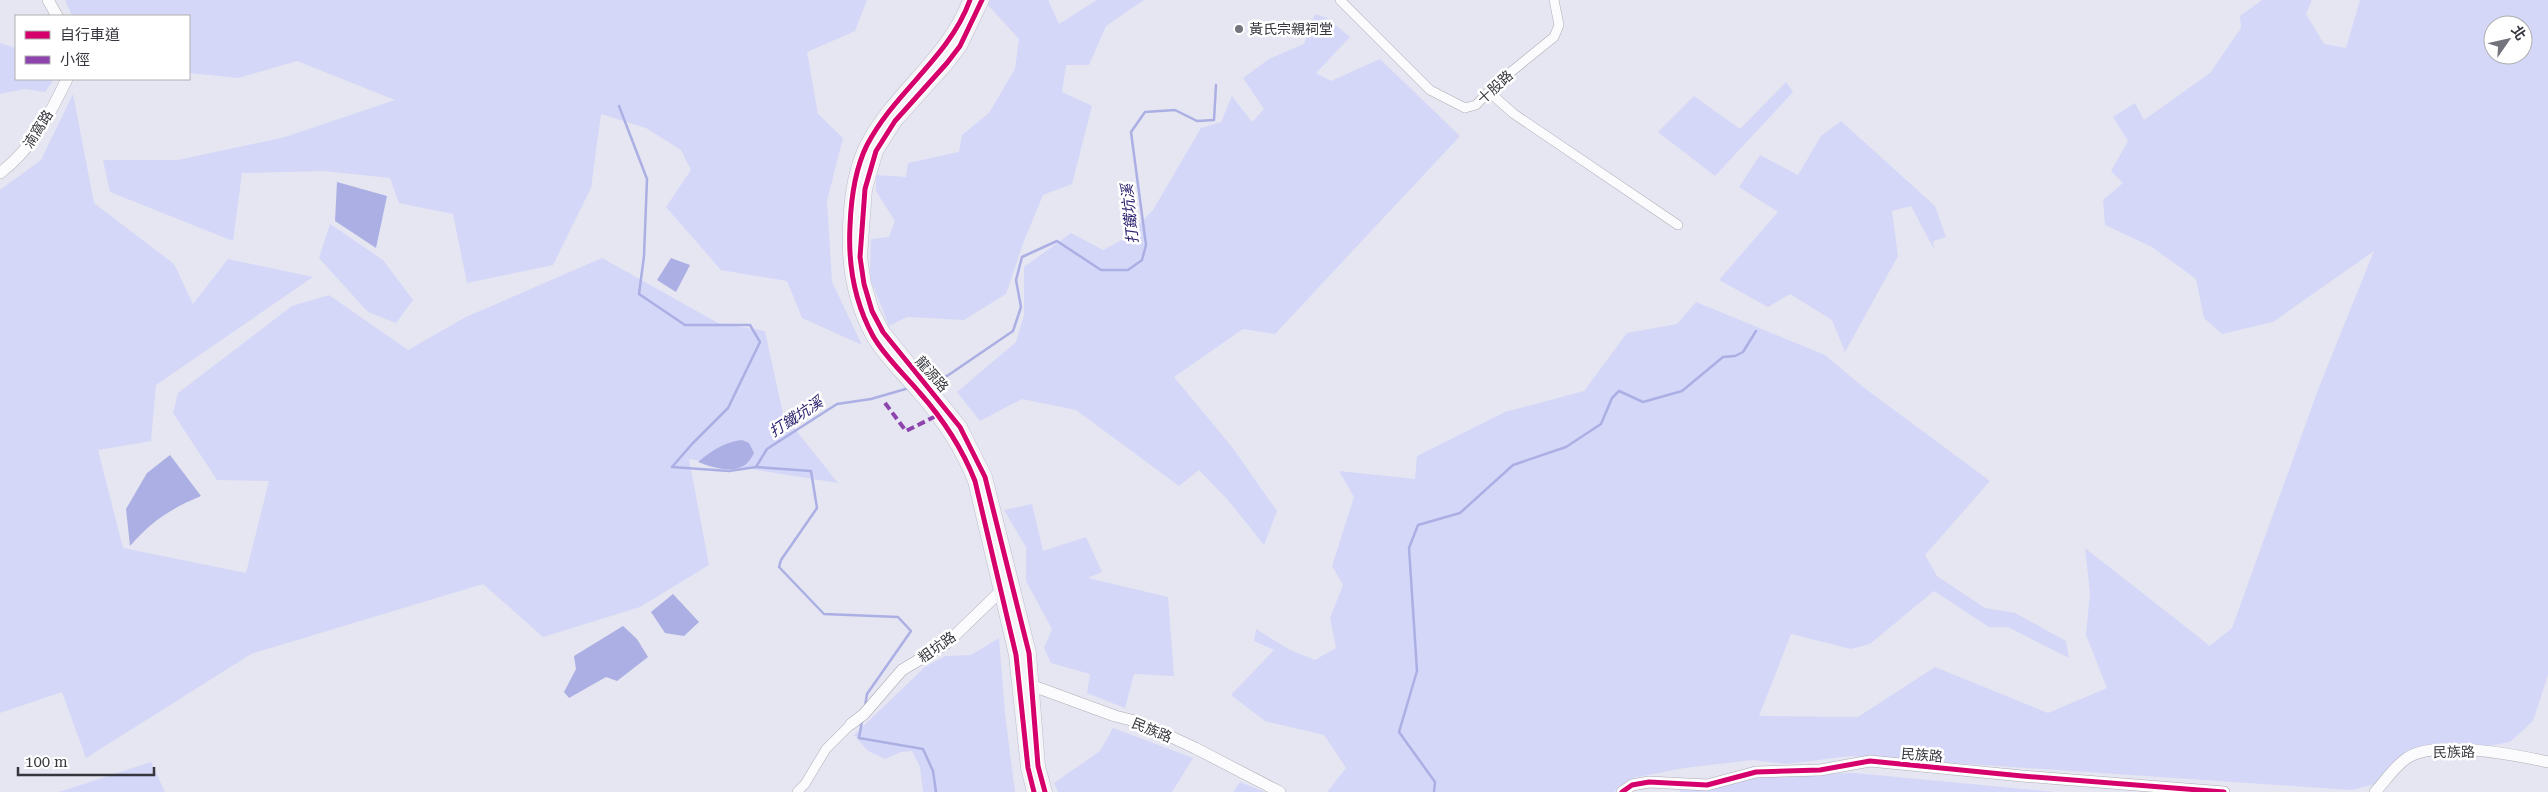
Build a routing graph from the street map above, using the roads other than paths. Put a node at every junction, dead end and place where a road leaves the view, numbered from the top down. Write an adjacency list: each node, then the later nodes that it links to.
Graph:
1 (48, 0): 6 (street)
2 (970, 0): 11 (main road)
3 (982, 0): 11 (main road, 龍源路)
4 (1340, 0): 8 (street, 十股路)
5 (1554, 0): 8 (street, 十股路)
6 (56, 15)
7 (66, 80): 9 (street, 湳窩路)
8 (1489, 92): 10 (street)
9 (0, 173)
10 (1678, 225)
11 (920, 384): 12 (main road)
12 (1006, 586): 13 (main road); 14 (street, 粗坑路)
13 (1025, 683): 18 (main road); 19 (main road); 20 (street, 民族路)
14 (850, 724): 17 (street)
15 (2548, 762): 23 (street, 民族路)
16 (2170, 791): 21 (street, 民族路); 22 (street, 民族路)
17 (797, 792)
18 (1034, 792)
19 (1045, 792)
20 (1280, 792)
21 (1622, 792)
22 (2224, 792)
23 (2375, 792)

